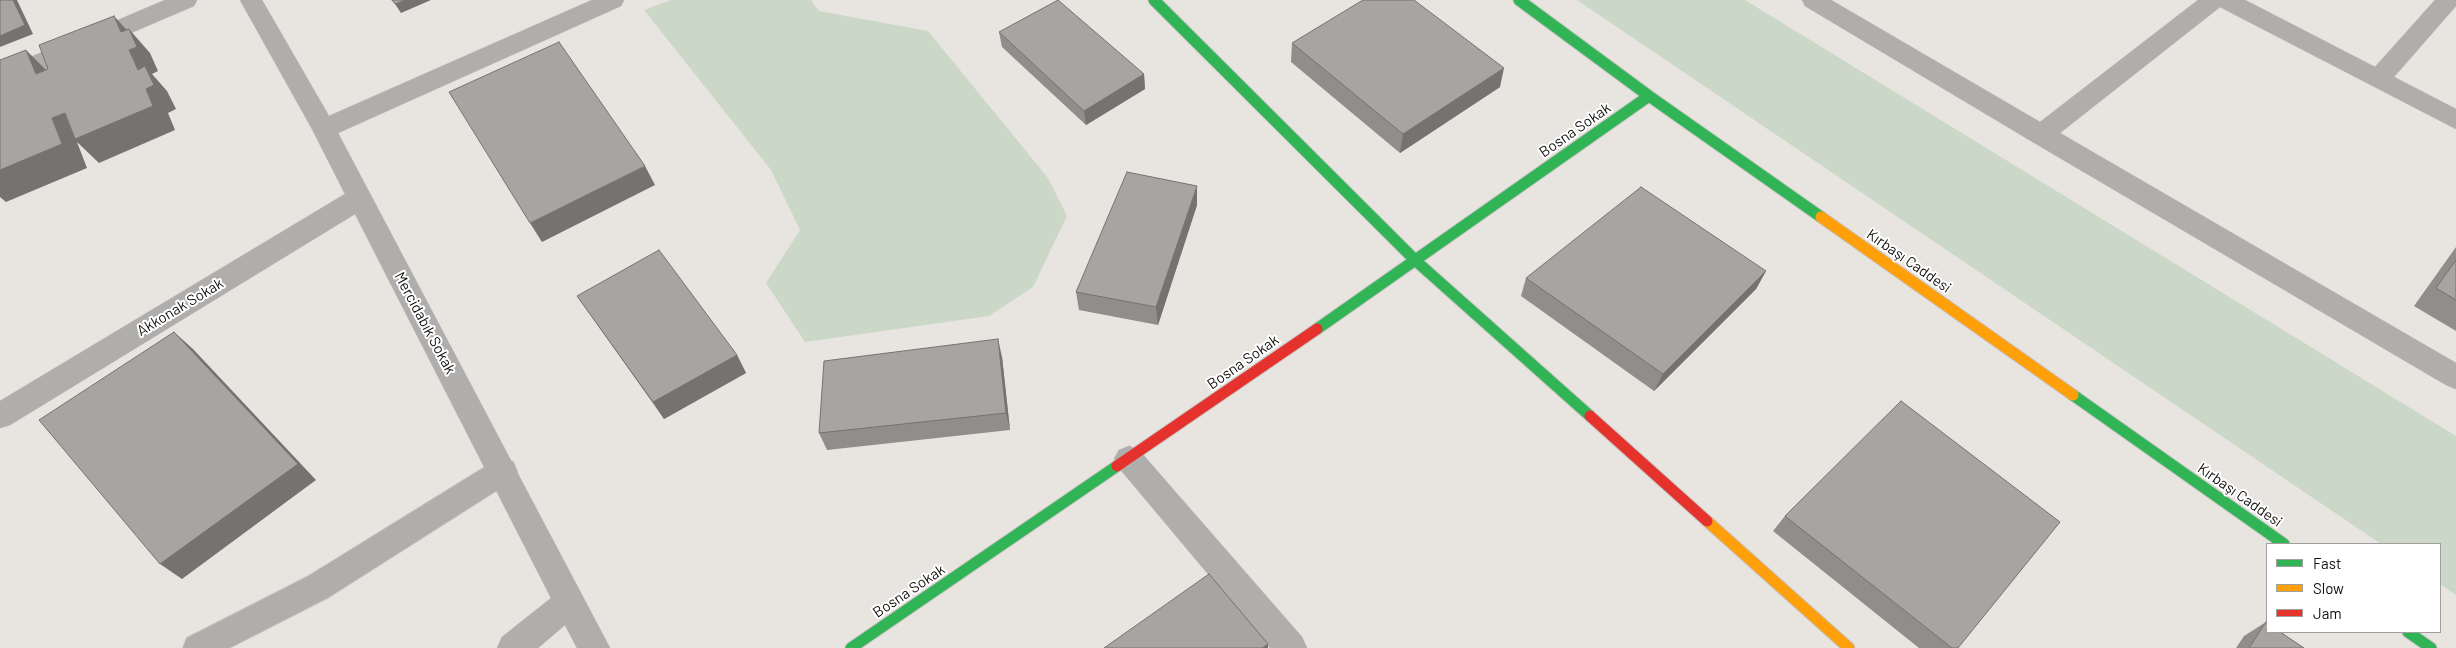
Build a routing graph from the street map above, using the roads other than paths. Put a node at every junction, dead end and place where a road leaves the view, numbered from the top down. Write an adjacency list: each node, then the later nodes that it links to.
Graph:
1 (186, 0): 11 (street)
2 (251, 0): 14 (street, Mercidabık Sokak)
3 (613, 0): 14 (street)
4 (1154, 0): 17 (street)
5 (1519, 0): 12 (street, Kırbaşı Caddesi)
6 (1813, 0): 15 (street)
7 (2213, 0): 15 (street)
8 (2226, 0): 10 (street)
9 (2448, 0): 10 (street)
10 (2378, 79): 13 (street)
11 (0, 80)
12 (1649, 96): 17 (street, Bosna Sokak); 22 (street, Kırbaşı Caddesi)
13 (2456, 120)
14 (324, 129): 16 (street, Mercidabık Sokak)
15 (2040, 134): 18 (street)
16 (360, 198): 19 (street, Akkonak Sokak); 21 (street, Mercidabık Sokak)
17 (1416, 261): 20 (street, Bosna Sokak); 30 (street)
18 (2456, 377)
19 (0, 416)
20 (1129, 458): 28 (street, Bosna Sokak); 29 (street)
21 (502, 471): 23 (street, Mercidabık Sokak); 25 (lane)
22 (2283, 543)
23 (570, 602): 26 (street); 27 (street, Mercidabık Sokak)
24 (2409, 633): 31 (street)
25 (198, 648)
26 (513, 648)
27 (594, 648)
28 (851, 648)
29 (1291, 648)
30 (1849, 648)
31 (2431, 648)

